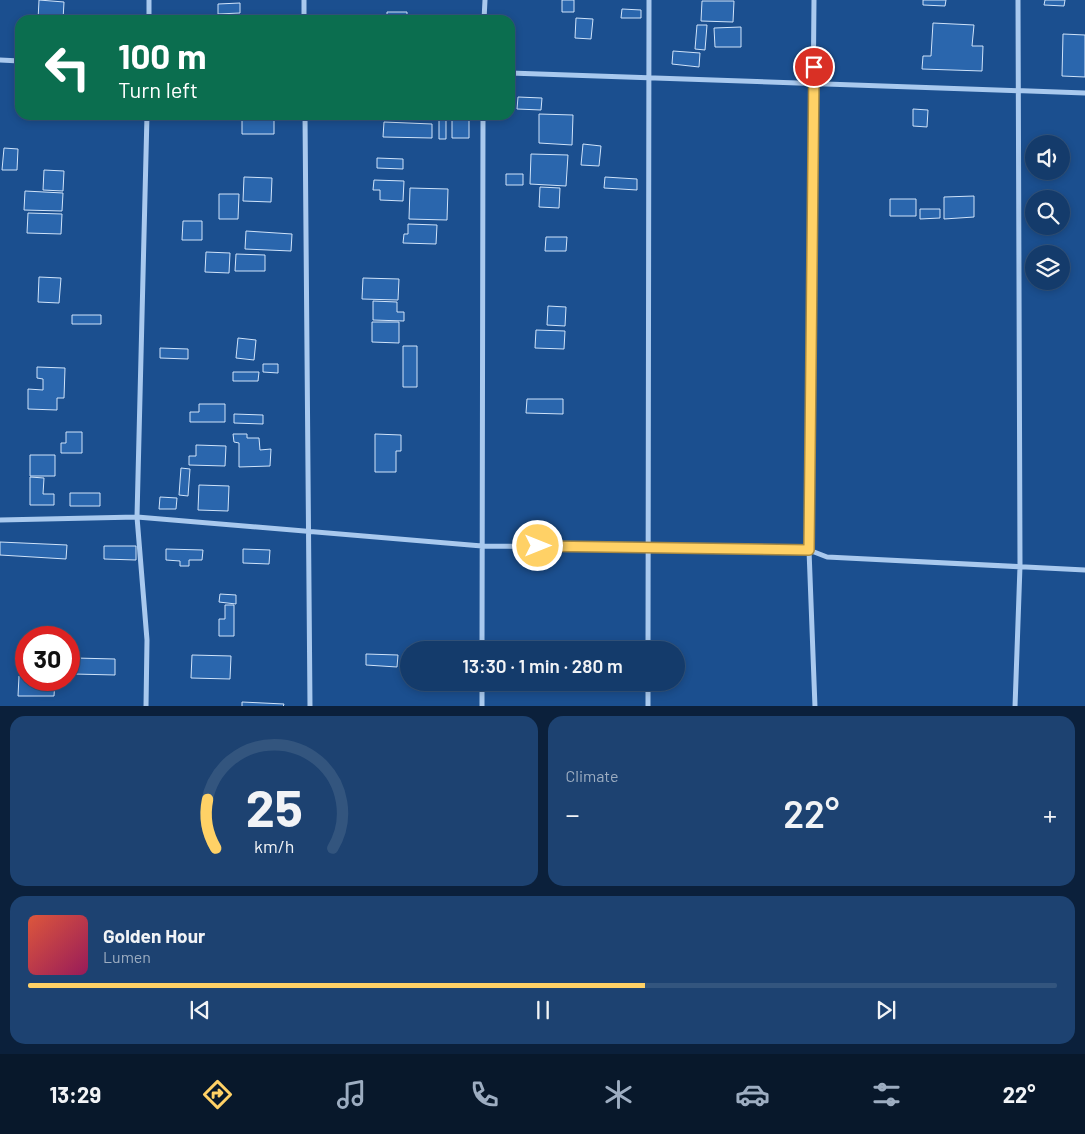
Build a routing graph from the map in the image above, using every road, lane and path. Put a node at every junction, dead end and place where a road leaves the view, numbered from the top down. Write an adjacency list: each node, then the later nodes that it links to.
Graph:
1 (149, 0): 7 (street)
2 (304, 0): 8 (street)
3 (485, 0): 9 (street)
4 (650, 0): 13 (street)
5 (814, 0): 14 (street)
6 (1018, 0): 15 (street)
7 (149, 15)
8 (304, 15)
9 (484, 15)
10 (0, 60): 11 (street)
11 (15, 61)
12 (515, 73): 13 (street)
13 (650, 78): 14 (street); 24 (street)
14 (814, 84): 15 (street); 25 (street)
15 (1018, 91): 16 (street); 26 (street)
16 (1085, 93)
17 (147, 120): 20 (street)
18 (305, 120): 22 (street)
19 (484, 120): 23 (street)
20 (137, 516): 21 (street); 22 (street); 32 (street)
21 (0, 520)
22 (308, 531): 23 (street); 33 (street)
23 (482, 546): 24 (street); 28 (street)
24 (650, 547): 25 (street); 29 (street)
25 (809, 550): 26 (street); 36 (street)
26 (1020, 566): 27 (street); 37 (street)
27 (1085, 570)
28 (482, 641)
29 (648, 641)
30 (482, 691): 34 (street)
31 (648, 691): 35 (street)
32 (146, 706)
33 (310, 706)
34 (482, 706)
35 (648, 706)
36 (815, 706)
37 (1015, 706)

